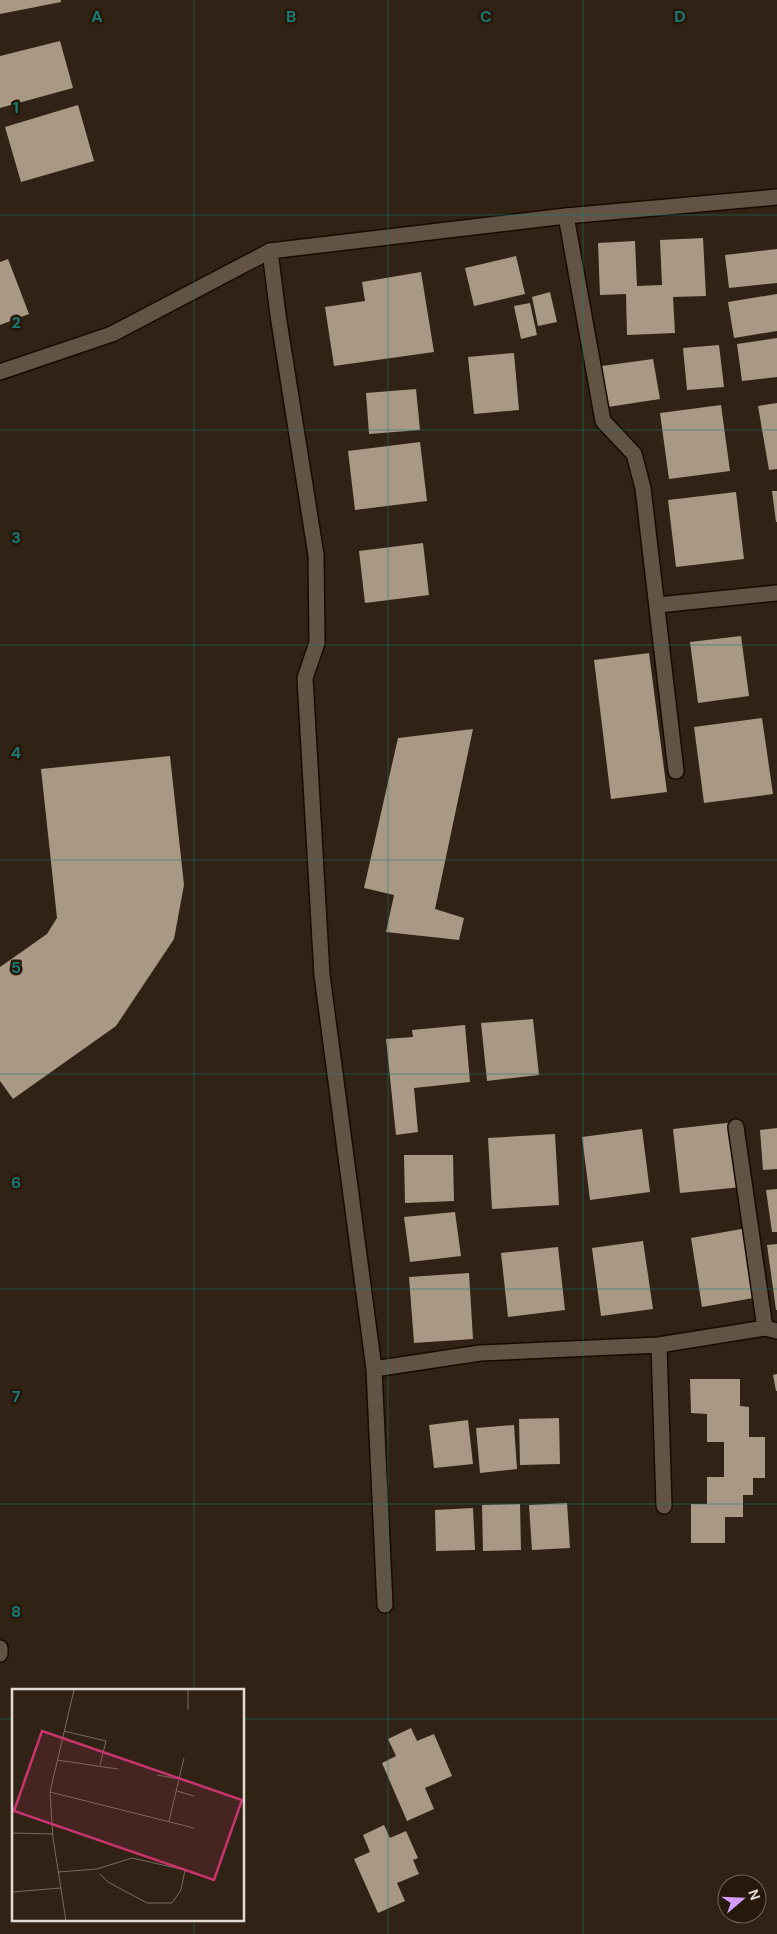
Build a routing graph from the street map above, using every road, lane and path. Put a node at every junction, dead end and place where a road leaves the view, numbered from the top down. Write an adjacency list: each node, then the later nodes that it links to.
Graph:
1 (777, 197): 2 (street)
2 (566, 216): 3 (street); 6 (street)
3 (270, 251): 4 (street); 11 (street)
4 (0, 372)
5 (777, 594): 6 (street)
6 (658, 605): 7 (street)
7 (676, 771)
8 (736, 1127): 9 (street)
9 (771, 1330): 10 (street)
10 (659, 1345): 11 (street); 12 (street)
11 (374, 1369): 13 (street)
12 (664, 1506)
13 (385, 1605)
14 (0, 1648): 15 (street)
15 (0, 1654)

